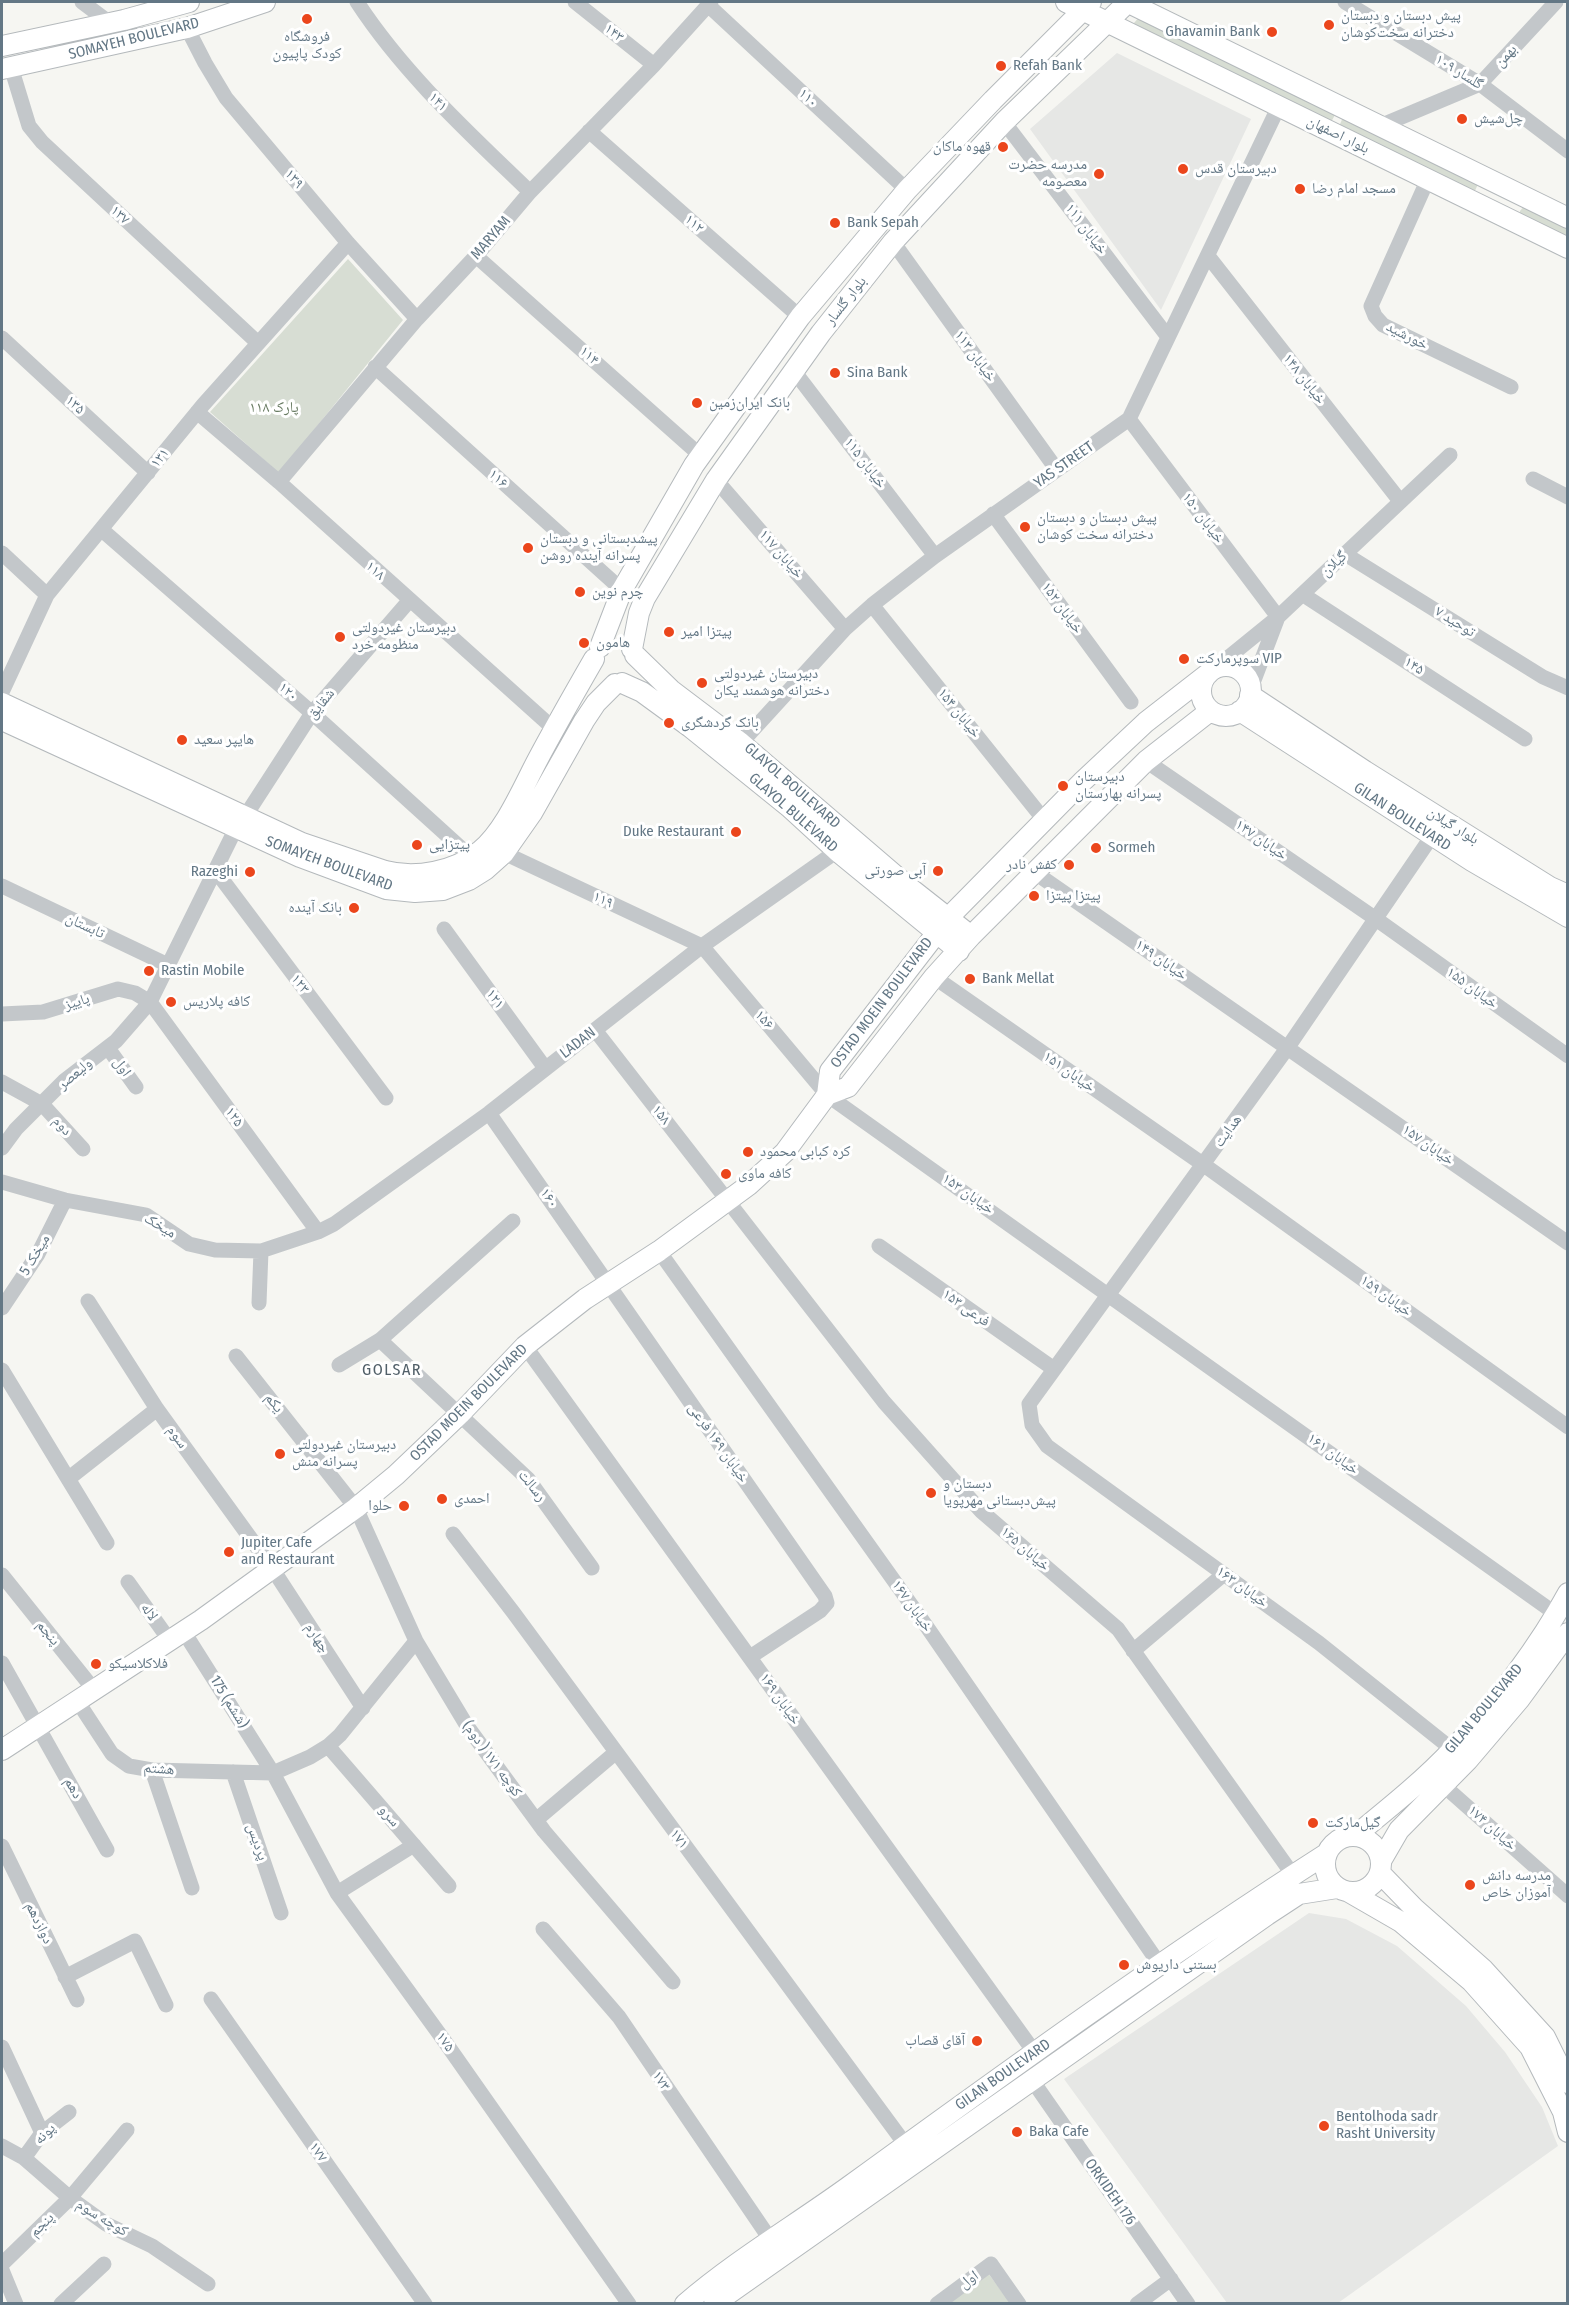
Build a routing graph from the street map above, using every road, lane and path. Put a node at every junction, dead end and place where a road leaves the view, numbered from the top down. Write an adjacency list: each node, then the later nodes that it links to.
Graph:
1 (82, 2): 12 (street)
2 (189, 2): 12 (main road, SOMAYEH BOULEVARD)
3 (265, 2): 13 (main road, SOMAYEH BOULEVARD)
4 (357, 2): 27 (street, ۱۴۱)
5 (575, 2): 16 (street, ۱۴۳)
6 (1127, 2): 11 (main road, بلوار گلسار); 21 (main road, بلوار اصفهان)
7 (1345, 2): 18 (street, گلسار ۱۰۹)
8 (1556, 2): 18 (street, بهمن)
9 (710, 3): 16 (street, MARYAM); 26 (street, ۱۱۰)
10 (1080, 4): 11 (main road, بلوار اصفهان); 26 (main road, بلوار گلسار)
11 (1107, 22): 19 (main road, بلوار اصفهان); 20 (main road, بلوار گلسار)
12 (110, 23): 14 (main road); 15 (main road, SOMAYEH BOULEVARD)
13 (187, 28): 14 (main road, SOMAYEH BOULEVARD); 31 (street, ۱۳۹)
14 (115, 44): 17 (main road, SOMAYEH BOULEVARD)
15 (2, 46)
16 (654, 65): 22 (street, MARYAM)
17 (6, 68): 39 (street, ۱۳۷)
18 (1480, 84): 21 (street, بهمن); 23 (street, گلسار ۱۰۹)
19 (1279, 106): 24 (main road, بلوار اصفهان); 34 (street, YAS STREET)
20 (1004, 122): 30 (main road, بلوار گلسار); 38 (street, خیابان ۱۱۱)
21 (1380, 126): 25 (main road, بلوار اصفهان)
22 (589, 131): 27 (street, MARYAM); 35 (street, ۱۱۲)
23 (1568, 151)
24 (1428, 179): 28 (main road, بلوار اصفهان); 42 (street, خورشید)
25 (1505, 187): 28 (main road); 29 (main road, بلوار اصفهان)
26 (908, 190): 35 (main road, بلوار گلسار)
27 (530, 192): 33 (street, MARYAM)
28 (1494, 211): 32 (main road, بلوار اصفهان)
29 (1568, 218)
30 (893, 242): 41 (main road, بلوار گلسار); 47 (street, خیابان ۱۱۳)
31 (348, 243): 36 (street, ۱۳۹); 39 (street, ۱۳۱)
32 (1568, 248)
33 (476, 256): 36 (street, MARYAM); 46 (street, ۱۱۴)
34 (1208, 256): 38 (street, YAS STREET); 53 (street, خیابان ۱۴۸)
35 (800, 317): 46 (main road, بلوار گلسار)
36 (417, 320): 40 (street, MARYAM)
37 (2, 338): 48 (street, ۱۳۵)
38 (1168, 338): 44 (street, YAS STREET)
39 (258, 343): 43 (street, ۱۳۱)
40 (375, 367): 51 (street, MARYAM); 59 (street, ۱۱۶)
41 (794, 371): 50 (main road, بلوار گلسار); 58 (street, خیابان ۱۱۵)
42 (1511, 387)
43 (197, 412): 48 (street, ۱۳۱); 51 (street, ۱۱۸)
44 (1129, 419): 47 (street, YAS STREET); 64 (street, خیابان ۱۵۰)
45 (1450, 455): 53 (street, گیلان)
46 (701, 456): 59 (main road, بلوار گلسار)
47 (1057, 470): 54 (street, YAS STREET)
48 (148, 473): 55 (street, ۱۳۱)
49 (1533, 479): 52 (street)
50 (716, 480): 65 (street, خیابان ۱۱۷); 66 (main road, بلوار گلسار)
51 (279, 482): 62 (street, ۱۱۸)
52 (1568, 497)
53 (1400, 501): 57 (street, گیلان)
54 (993, 514): 58 (street, YAS STREET); 73 (street, خیابان ۱۵۲)
55 (102, 530): 61 (street, ۱۳۱); 76 (street, ۱۲۰)
56 (2, 553): 61 (street)
57 (1345, 554): 60 (street, گیلان); 70 (street, توحید ۷)
58 (935, 556): 63 (street, YAS STREET)
59 (622, 590): 67 (main road, بلوار گلسار)
60 (1302, 594): 64 (street, گیلان); 79 (street, ۱۴۵)
61 (47, 595): 71 (street, ۱۳۱)
62 (409, 601): 76 (street, شقایق); 78 (street, ۱۱۸)
63 (872, 605): 65 (street, YAS STREET); 83 (street, خیابان ۱۵۴)
64 (1278, 617): 68 (street, گیلان); 72 (street)
65 (845, 629): 80 (street, YAS STREET)
66 (634, 652): 67 (main road); 69 (main road); 80 (main road, GLAYOL BOULEVARD)
67 (597, 653): 69 (main road); 78 (main road, SOMAYEH BOULEVARD)
68 (1211, 671): 72 (main road); 75 (main road); 83 (main road)
69 (618, 684): 86 (main road, GLAYOL BULEVARD); 87 (main road, SOMAYEH BOULEVARD)
70 (1568, 688)
71 (2, 692)
72 (1247, 698): 75 (main road); 85 (main road, GILAN BOULEVARD); 92 (main road, بلوار گیلان)
73 (1131, 702)
74 (2, 703): 81 (main road, SOMAYEH BOULEVARD)
75 (1210, 711): 82 (main road)
76 (312, 713): 84 (street, شقایق); 88 (street, ۱۲۰)
77 (2, 720): 81 (main road, SOMAYEH BOULEVARD)
78 (554, 729): 88 (main road, SOMAYEH BOULEVARD)
79 (1525, 739)
80 (741, 743): 93 (main road, GLAYOL BOULEVARD)
81 (75, 745): 84 (main road, SOMAYEH BOULEVARD)
82 (1146, 760): 90 (main road); 95 (street, خیابان ۱۴۷)
83 (1045, 821): 93 (main road)
84 (241, 822): 87 (main road, SOMAYEH BOULEVARD); 88 (main road, SOMAYEH BOULEVARD); 89 (street)
85 (1432, 836): 94 (main road, GILAN BOULEVARD); 95 (street, هدایت)
86 (837, 851): 97 (main road, GLAYOL BULEVARD); 99 (street, LADAN)
87 (504, 853): 99 (street, ۱۱۹)
88 (472, 858)
89 (215, 870): 100 (street); 112 (street, ۱۲۳)
90 (1034, 872): 98 (main road); 105 (street, خیابان ۱۴۹)
91 (2, 886): 100 (street, تابستان)
92 (1568, 895)
93 (949, 917): 97 (main road, OSTAD MOEIN BOULEVARD); 98 (main road, GLAYOL BOULEVARD)
94 (1568, 917)
95 (1376, 920): 105 (street, هدایت); 107 (street, خیابان ۱۵۵)
96 (444, 929): 108 (street, ۱۲۱)
97 (936, 932): 98 (main road, GLAYOL BULEVARD); 111 (main road, OSTAD MOEIN BOULEVARD)
98 (965, 944): 101 (main road, OSTAD MOEIN BOULEVARD)
99 (702, 946): 104 (street, LADAN); 111 (street, ۱۵۶)
100 (168, 965): 102 (street)
101 (934, 978): 111 (main road, OSTAD MOEIN BOULEVARD); 117 (street, خیابان ۱۵۱)
102 (150, 1002): 103 (street, پاییز); 106 (street, ولیعصر); 122 (street, ۱۲۵)
103 (2, 1014)
104 (595, 1030): 108 (street, LADAN); 120 (street, ۱۵۸)
105 (1288, 1047): 117 (street, هدایت); 123 (street, خیابان ۱۵۷)
106 (108, 1048): 110 (street, اول); 113 (street, ولیعصر)
107 (1568, 1056)
108 (545, 1068): 114 (street, LADAN)
109 (2, 1082): 113 (street)
110 (136, 1087)
111 (827, 1095): 120 (main road, OSTAD MOEIN BOULEVARD); 128 (street, خیابان ۱۵۳)
112 (386, 1098)
113 (42, 1104): 115 (street, ولیعصر); 116 (street, دوم)
114 (489, 1113): 122 (street, LADAN); 127 (street, ۱۶۰)
115 (2, 1148)
116 (83, 1149)
117 (1204, 1165): 128 (street, هدایت); 141 (street, خیابان ۱۵۹)
118 (2, 1182): 119 (street, میخک)
119 (66, 1200): 125 (street, میخک); 129 (street, میخک 5)
120 (726, 1201): 126 (main road, OSTAD MOEIN BOULEVARD); 156 (street, خیابان ۱۶۵)
121 (513, 1221): 132 (street)
122 (318, 1232): 125 (street, میخک)
123 (1568, 1243)
124 (879, 1246): 136 (street, ۱۵۳ فرعی)
125 (261, 1251): 131 (street)
126 (659, 1251): 127 (main road, OSTAD MOEIN BOULEVARD); 185 (street, خیابان ۱۶۷)
127 (609, 1283): 133 (main road, OSTAD MOEIN BOULEVARD); 157 (street, خیابان ۱۶۹ فرعی)
128 (1109, 1294): 136 (street, هدایت); 152 (street, خیابان ۱۶۱)
129 (3, 1301)
130 (88, 1301): 138 (street, سوم)
131 (259, 1303)
132 (380, 1340): 135 (street); 139 (street, رسالت)
133 (525, 1346): 139 (main road, OSTAD MOEIN BOULEVARD); 157 (street, خیابان ۱۶۹)
134 (237, 1356): 143 (street, یکم)
135 (339, 1365)
136 (1054, 1369): 140 (street, هدایت)
137 (2, 1370): 142 (street)
138 (157, 1409): 142 (street); 146 (street, سوم)
139 (460, 1414): 143 (main road, OSTAD MOEIN BOULEVARD); 147 (street, رسالت)
140 (1032, 1425): 148 (street, خیابان ۱۶۳)
141 (1568, 1427)
142 (68, 1479): 145 (street)
143 (356, 1508): 146 (main road, OSTAD MOEIN BOULEVARD); 154 (street, کوچه ۱۷۱ ( دوم))
144 (453, 1534): 165 (street, ۱۷۱)
145 (107, 1543)
146 (272, 1568): 153 (main road, OSTAD MOEIN BOULEVARD); 160 (street, چهارم)
147 (592, 1568)
148 (1224, 1574): 156 (street); 164 (street, خیابان ۱۶۳)
149 (2, 1575): 159 (street, پنجم)
150 (128, 1582): 153 (street, لاله)
151 (1568, 1593): 152 (main road, GILAN BOULEVARD)
152 (1556, 1614): 164 (main road, GILAN BOULEVARD)
153 (177, 1637): 159 (main road, OSTAD MOEIN BOULEVARD); 168 (street, 175 (ششم))
154 (416, 1641): 160 (street); 170 (street, کوچه ۱۷۱ ( دوم))
155 (1566, 1641): 169 (main road, GILAN BOULEVARD)
156 (1133, 1651): 177 (street, خیابان ۱۶۵)
157 (750, 1657): 192 (street, خیابان ۱۶۹)
158 (2, 1663): 161 (street, دهم)
159 (86, 1696): 161 (main road, OSTAD MOEIN BOULEVARD); 166 (street, هشتم)
160 (363, 1708): 162 (street)
161 (38, 1727): 163 (main road, OSTAD MOEIN BOULEVARD); 174 (street, دهم)
162 (328, 1746): 168 (street); 172 (street, سرو)
163 (2, 1750)
164 (1453, 1750): 171 (main road, GILAN BOULEVARD)
165 (615, 1754): 170 (street); 199 (street, ۱۷۱)
166 (152, 1770): 167 (street, هشتم); 179 (street)
167 (233, 1772): 168 (street, هشتم); 183 (street, پردیس)
168 (273, 1773): 181 (street, ۱۷۵)
169 (1443, 1785): 176 (main road, GILAN BOULEVARD); 182 (street, خیابان ۱۷۴)
170 (536, 1820): 187 (street, کوچه ۱۷۱ ( دوم))
171 (1356, 1835): 175 (main road); 176 (main road)
172 (414, 1845): 178 (street, سرو); 181 (street)
173 (2, 1846): 186 (street, دوازدهم)
174 (107, 1850)
175 (1326, 1854): 177 (main road, GILAN BOULEVARD); 180 (main road)
176 (1381, 1867): 180 (main road); 194 (main road)
177 (1293, 1875): 185 (main road, GILAN BOULEVARD)
178 (449, 1886)
179 (192, 1888)
180 (1343, 1890): 193 (main road, GILAN BOULEVARD); 197 (main road)
181 (337, 1893): 213 (street, ۱۷۵)
182 (1568, 1896)
183 (281, 1913)
184 (543, 1929): 203 (street, ۱۷۳)
185 (1160, 1965): 192 (main road, GILAN BOULEVARD)
186 (65, 1977): 188 (street, دوازدهم); 190 (street)
187 (673, 1982)
188 (77, 2000)
189 (211, 2000): 212 (street, ۱۷۷)
190 (166, 2005)
191 (2, 2048): 198 (street)
192 (1035, 2053): 199 (main road, GILAN BOULEVARD)
193 (1032, 2080): 207 (street, ORKIDEH 176); 209 (main road, GILAN BOULEVARD)
194 (1568, 2083)
195 (69, 2112): 198 (street, پونه)
196 (127, 2130): 202 (street, پنجم)
197 (1568, 2132)
198 (42, 2133): 201 (street, پونه)
199 (905, 2144): 203 (main road, GILAN BOULEVARD)
200 (2, 2146): 201 (street, کوچه سوم)
201 (24, 2158): 202 (street, کوچه سوم)
202 (70, 2198): 204 (street, پنجم); 208 (street, کوچه سوم)
203 (770, 2240): 214 (main road, GILAN BOULEVARD)
204 (2, 2264)
205 (104, 2264): 210 (street)
206 (2, 2270): 211 (street)
207 (1171, 2279): 217 (street); 218 (street, ORKIDEH 176)
208 (208, 2284)
209 (724, 2300)
210 (68, 2301)
211 (16, 2304)
212 (425, 2304)
213 (629, 2304)
214 (685, 2304)
215 (937, 2304): 216 (street, اول)
216 (1019, 2304)
217 (1137, 2304)
218 (1188, 2304)

